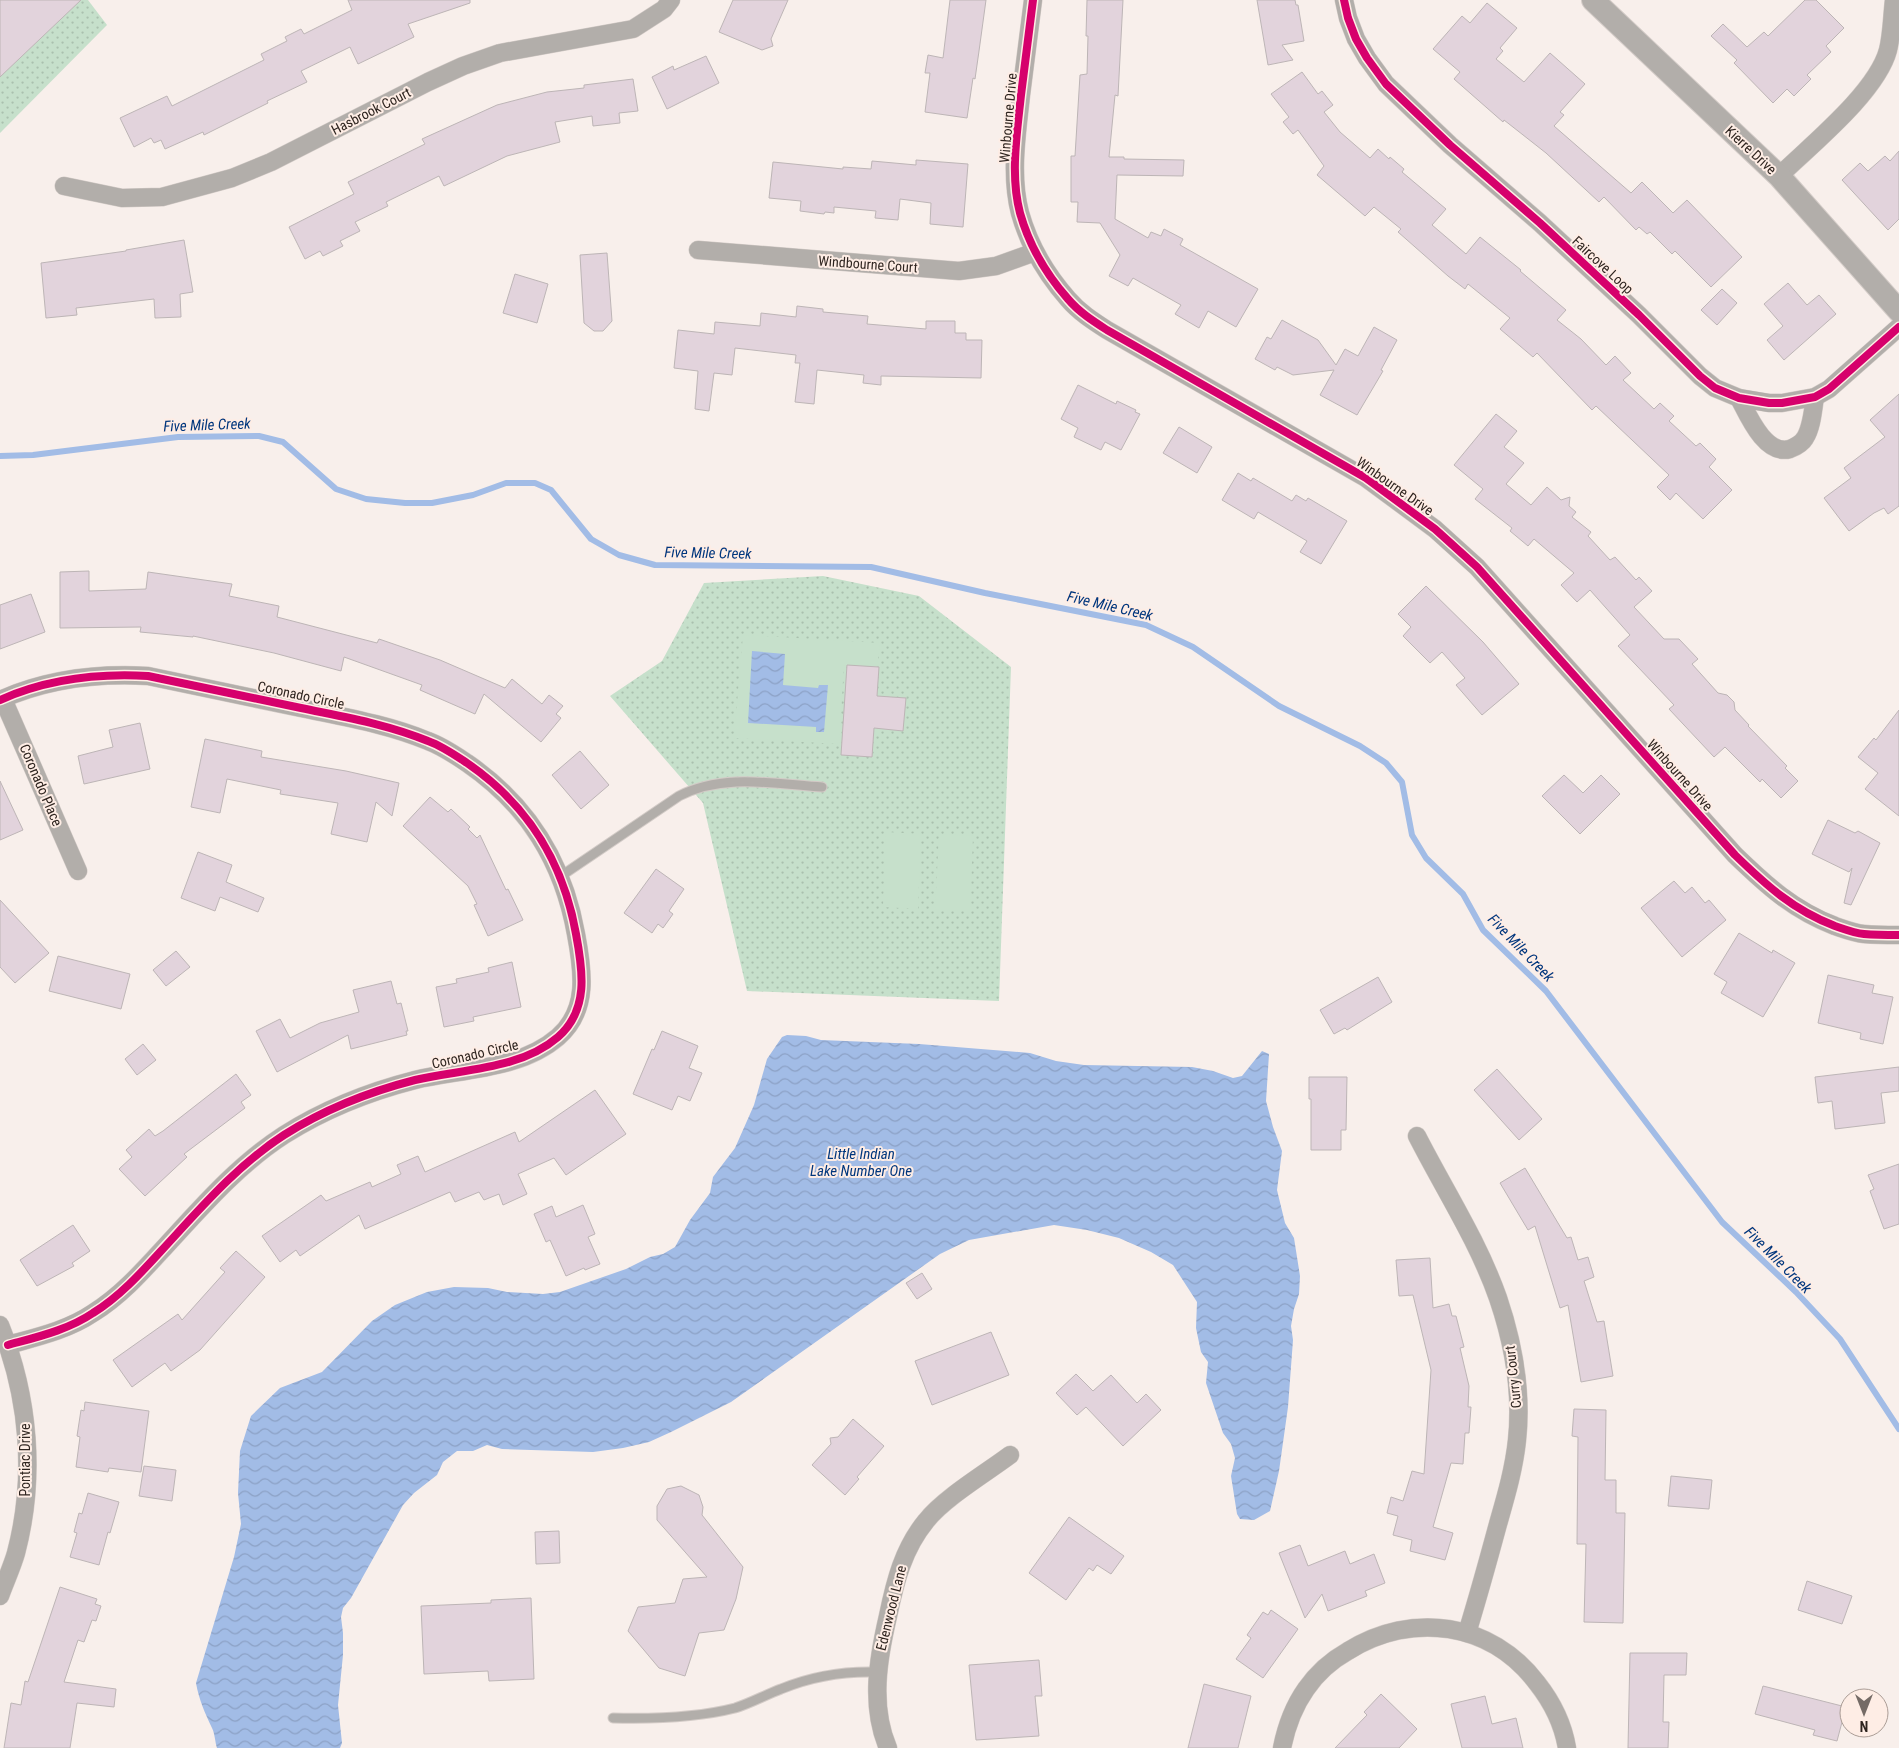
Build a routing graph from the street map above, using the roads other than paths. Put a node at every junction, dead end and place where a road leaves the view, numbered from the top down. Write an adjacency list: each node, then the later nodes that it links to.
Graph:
1 (672, 0): 7 (street, Hasbrook Court)
2 (1033, 0): 9 (street, Winbourne Drive)
3 (1344, 0): 13 (street, Faircove Loop)
4 (1592, 0): 6 (street, Kierre Drive)
5 (1894, 0): 6 (street)
6 (1779, 176): 10 (street, Kierre Drive)
7 (64, 186)
8 (698, 250): 9 (street, Windbourne Court)
9 (1035, 252): 18 (street, Winbourne Drive)
10 (1899, 311)
11 (1899, 327): 12 (street, Faircove Loop)
12 (1815, 396): 13 (street, Faircove Loop); 13 (street)
13 (1739, 398)
14 (2, 700): 16 (street, Coronado Place); 17 (street, Coronado Circle)
15 (822, 787): 17 (lane)
16 (78, 871)
17 (561, 876): 21 (street, Coronado Circle)
18 (1899, 935)
19 (1417, 1136): 24 (street, Curry Court)
20 (0, 1325): 21 (street, Pontiac Drive)
21 (8, 1345): 23 (street, Pontiac Drive)
22 (1010, 1455): 25 (street, Edenwood Lane)
23 (0, 1596)
24 (1467, 1633): 28 (street); 29 (street)
25 (877, 1672): 26 (lane); 27 (street, Edenwood Lane)
26 (613, 1718)
27 (888, 1748)
28 (1282, 1748)
29 (1567, 1748)

